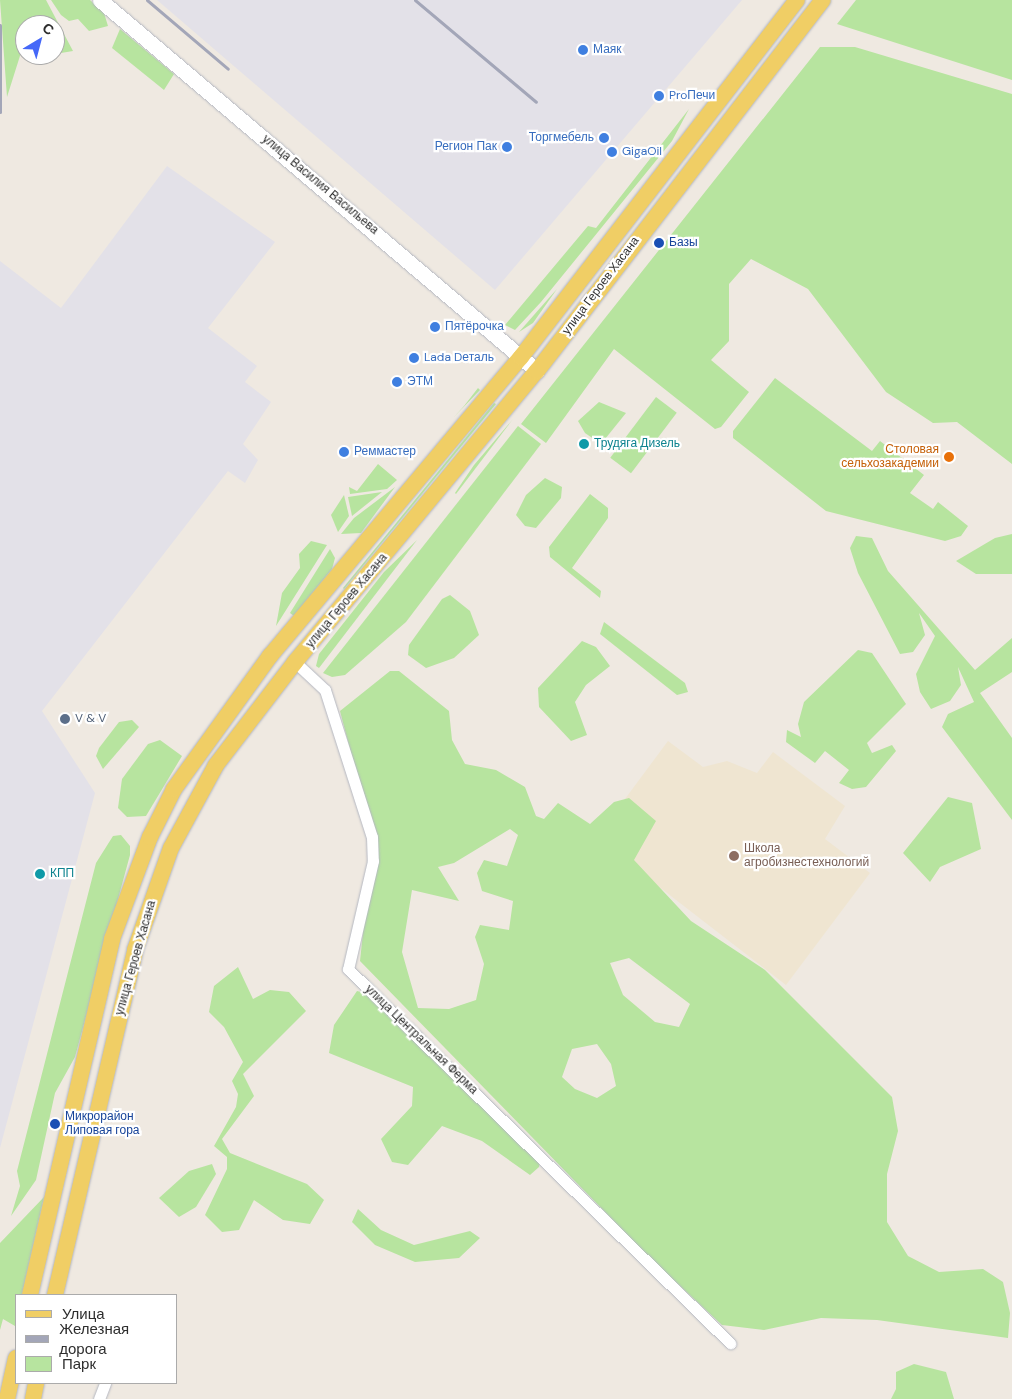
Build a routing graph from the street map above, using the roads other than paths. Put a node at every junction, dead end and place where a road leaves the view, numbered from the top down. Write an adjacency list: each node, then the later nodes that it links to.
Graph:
1 (100, 0): 4 (main road, улица Василия Васильева)
2 (796, 0): 4 (main road, улица Героев Хасана)
3 (824, 0): 5 (main road, улица Героев Хасана)
4 (521, 357): 5 (main road, улица Василия Васильева); 7 (main road, улица Героев Хасана)
5 (538, 371): 6 (main road, улица Героев Хасана)
6 (295, 662): 8 (main road, улица Героев Хасана); 9 (street, улица Центральная Ферма)
7 (30, 1294)
8 (56, 1294)
9 (730, 1343)
10 (15, 1363): 13 (main road)
11 (36, 1384): 14 (main road)
12 (105, 1384): 15 (street)
13 (7, 1399)
14 (33, 1399)
15 (99, 1399)

